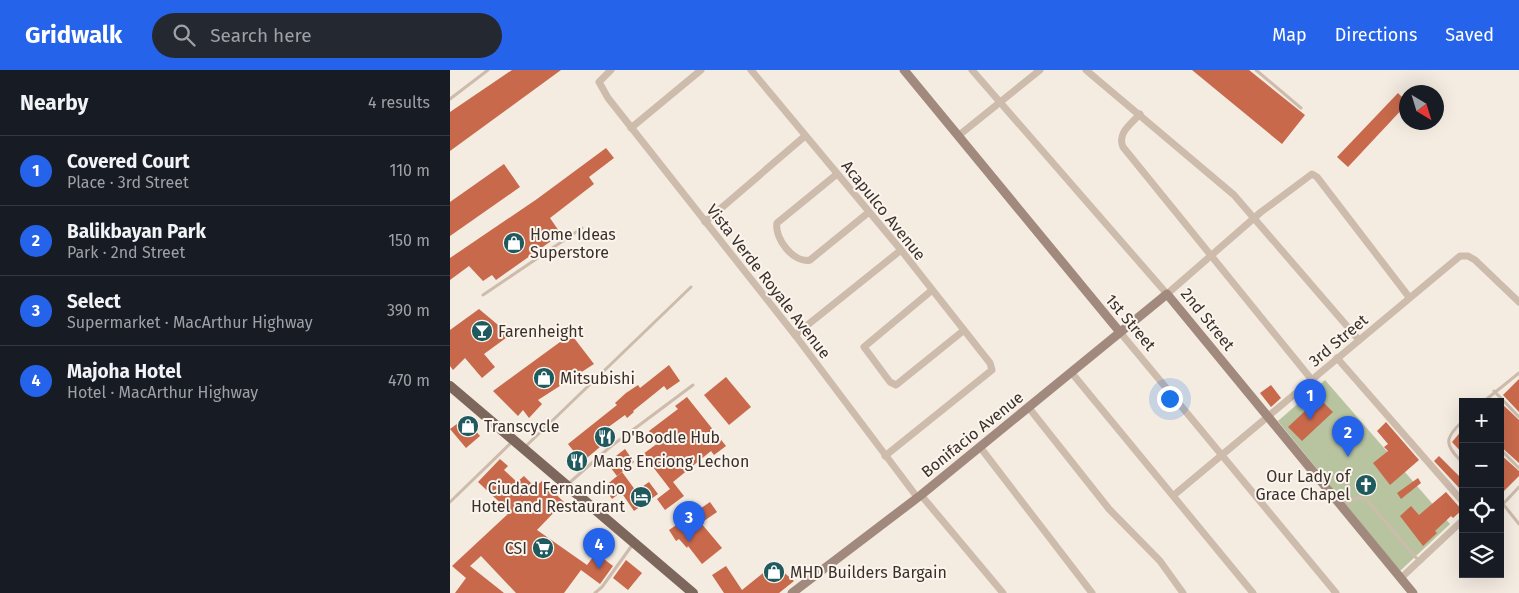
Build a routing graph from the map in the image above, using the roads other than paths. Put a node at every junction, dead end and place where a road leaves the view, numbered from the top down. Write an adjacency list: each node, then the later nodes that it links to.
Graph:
1 (488, 70): 10 (lane)
2 (612, 70): 14 (street, Vista Verde Royale Avenue)
3 (701, 70): 14 (street)
4 (750, 70): 15 (street, Acapulco Avenue)
5 (904, 70): 16 (street, 1st Street)
6 (972, 70): 11 (street, 2nd Street)
7 (1040, 70): 11 (street)
8 (1086, 70): 13 (street)
9 (1256, 70): 12 (lane)
10 (450, 99)
11 (1000, 101): 16 (street); 26 (street, 2nd Street)
12 (1301, 108)
13 (1140, 114): 19 (street); 23 (street)
14 (630, 128): 20 (street, Vista Verde Royale Avenue)
15 (806, 136): 17 (street, Acapulco Avenue); 20 (street)
16 (958, 136): 31 (street, 1st Street)
17 (837, 174): 18 (street, Acapulco Avenue); 18 (street)
18 (869, 212): 22 (street, Acapulco Avenue)
19 (1255, 218): 23 (street); 28 (street); 33 (street)
20 (705, 222): 32 (street, Vista Verde Royale Avenue)
21 (582, 228): 27 (lane)
22 (900, 250): 25 (street, Acapulco Avenue); 32 (street)
23 (1211, 256): 26 (street); 37 (street)
24 (691, 287): 48 (lane)
25 (931, 291): 30 (street, Acapulco Avenue); 30 (street)
26 (1167, 294): 31 (street, Bonifacio Avenue); 43 (street, 2nd Street)
27 (483, 295)
28 (1409, 297): 29 (street, 3rd Street); 33 (street, 3rd Street)
29 (1519, 302)
30 (963, 330): 50 (street, Acapulco Avenue)
31 (1119, 332): 35 (street, Bonifacio Avenue); 51 (street, 1st Street)
32 (795, 335): 50 (street, Vista Verde Royale Avenue)
33 (1359, 340): 34 (street, 3rd Street)
34 (1337, 358): 37 (street, 3rd Street); 58 (street)
35 (1071, 372): 42 (street, Bonifacio Avenue); 56 (street)
36 (1519, 373): 40 (lane)
37 (1312, 380): 43 (street, 3rd Street)
38 (693, 385): 54 (lane)
39 (451, 389): 46 (main road)
40 (1494, 391): 41 (lane); 44 (lane)
41 (1487, 398)
42 (1029, 408): 47 (street, Bonifacio Avenue); 73 (street)
43 (1268, 417): 51 (street, 3rd Street); 62 (street, 2nd Street)
44 (1519, 417)
45 (1459, 425): 52 (lane)
46 (513, 440): 48 (main road); 60 (lane)
47 (980, 448): 57 (street, Bonifacio Avenue); 72 (street)
48 (523, 449): 54 (main road)
49 (1504, 453): 53 (lane)
50 (885, 456): 57 (street, Vista Verde Royale Avenue)
51 (1222, 456): 56 (street, 3rd Street); 75 (street, 1st Street)
52 (1459, 459)
53 (1519, 468)
54 (566, 486): 65 (main road)
55 (1519, 488): 59 (lane)
56 (1174, 495): 74 (street)
57 (919, 496): 70 (street, Bonifacio Avenue); 71 (street, Vista Verde Royale Avenue)
58 (1459, 497)
59 (1504, 500)
60 (450, 502)
61 (1504, 505): 64 (lane)
62 (1342, 506): 66 (lane); 67 (street, 2nd Street)
63 (1459, 524): 66 (street)
64 (1519, 524)
65 (633, 543): 68 (lane); 69 (main road)
66 (1419, 562): 67 (street)
67 (1401, 578): 76 (street, 2nd Street)
68 (595, 593)
69 (693, 593)
70 (792, 593)
71 (1003, 593)
72 (1092, 593)
73 (1184, 593)
74 (1253, 593)
75 (1336, 593)
76 (1413, 593)

